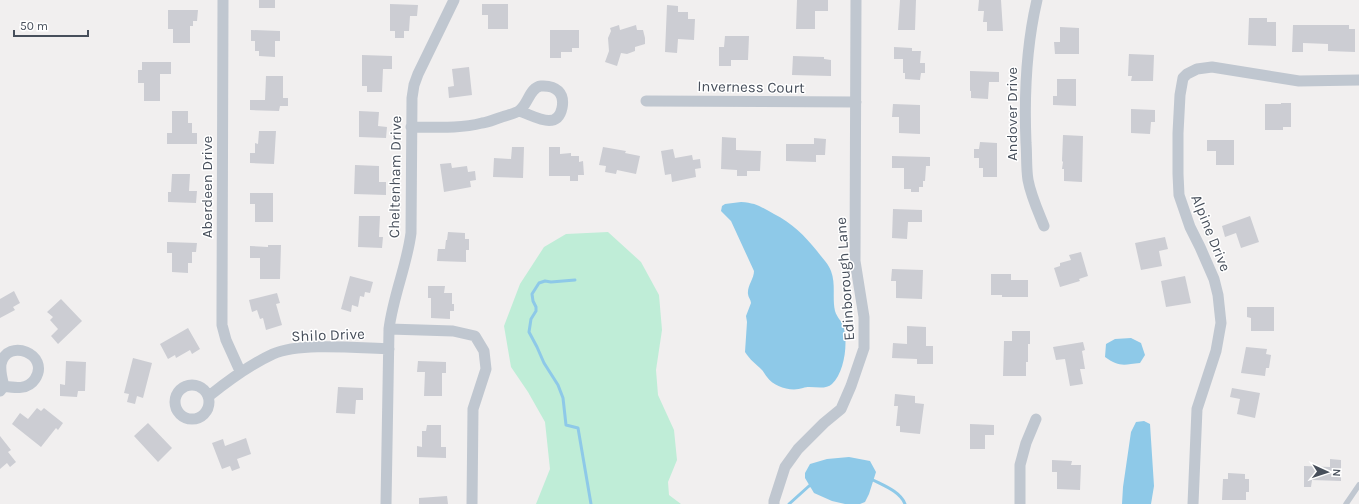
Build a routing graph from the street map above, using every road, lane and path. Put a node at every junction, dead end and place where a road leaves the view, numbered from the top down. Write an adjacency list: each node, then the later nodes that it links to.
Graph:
1 (223, 0): 13 (street, Aberdeen Drive)
2 (454, 0): 9 (street, Cheltenham Drive)
3 (856, 0): 7 (street, Edinborough Lane)
4 (1037, 0): 10 (street, Andover Drive)
5 (1359, 80): 21 (street, Alpine Drive)
6 (646, 101): 7 (street, Inverness Court)
7 (856, 102): 19 (street, Edinborough Lane)
8 (519, 111): 9 (street)
9 (411, 127): 11 (street, Cheltenham Drive)
10 (1044, 226)
11 (389, 329): 12 (street, Cheltenham Drive); 18 (street)
12 (389, 349): 13 (street, Shilo Drive); 17 (street, Cheltenham Drive)
13 (240, 371): 14 (street, Shilo Drive)
14 (209, 396)
15 (1036, 419): 20 (street)
16 (1359, 485): 22 (lane)
17 (386, 504)
18 (472, 504)
19 (774, 504)
20 (1020, 504)
21 (1193, 504)
22 (1346, 504)

